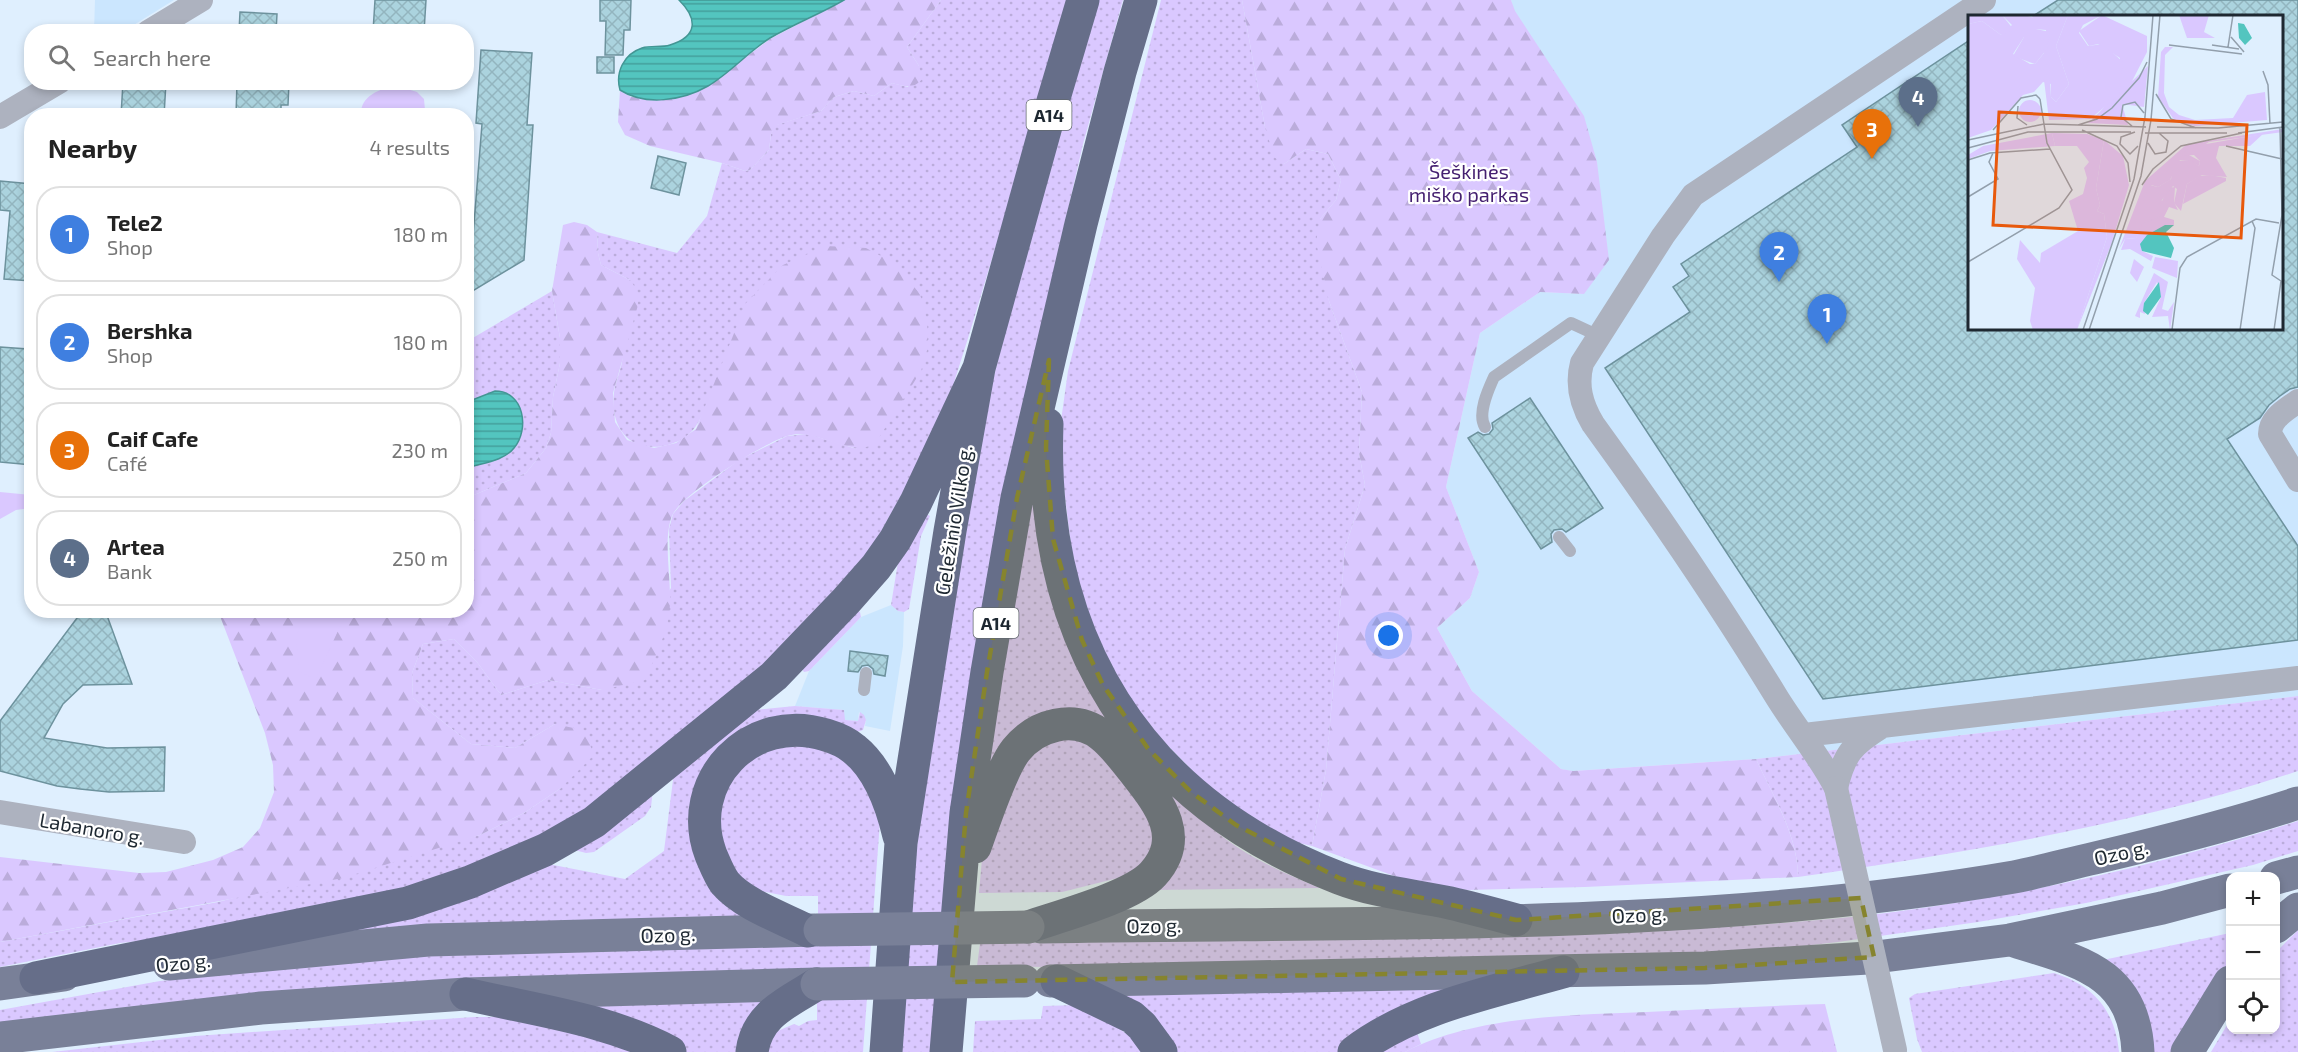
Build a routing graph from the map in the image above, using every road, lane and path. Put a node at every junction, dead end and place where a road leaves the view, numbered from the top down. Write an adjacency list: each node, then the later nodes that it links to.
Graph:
1 (201, 0): 5 (street)
2 (1083, 0): 10 (highway, Geležinio Vilko g. / A14)
3 (1141, 0): 9 (highway, A14)
4 (1984, 0): 8 (street)
5 (161, 24)
6 (46, 90): 7 (street)
7 (0, 117)
8 (1599, 336): 12 (lane); 20 (street)
9 (1049, 360): 28 (highway, A14); 31 (highway)
10 (979, 368): 25 (highway, Geležinio Vilko g. / A14); 37 (highway)
11 (2298, 401): 13 (street)
12 (1485, 427)
13 (2298, 480)
14 (1559, 537): 15 (lane)
15 (1570, 551)
16 (866, 673): 18 (lane)
17 (2298, 678): 19 (street)
18 (864, 690)
19 (1883, 726): 20 (street); 21 (street)
20 (1804, 735): 21 (street)
21 (1836, 788): 45 (street, bridge)
22 (2298, 803): 31 (main road, Ozo g.)
23 (0, 812): 24 (street, Labanoro g.)
24 (184, 842)
25 (901, 843): 34 (highway); 44 (highway, Geležinio Vilko g. / A14)
26 (2298, 872): 27 (main road)
27 (2280, 877)
28 (960, 888): 33 (highway); 48 (highway, A14)
29 (2226, 891): 35 (main road)
30 (2298, 909): 32 (main road)
31 (1516, 920): 33 (main road, Ozo g.)
32 (2277, 926)
33 (1028, 927): 34 (main road, Ozo g., bridge)
34 (814, 930): 37 (main road, Ozo g.)
35 (2010, 940): 36 (main road); 51 (main road)
36 (1563, 972): 38 (main road); 50 (highway)
37 (36, 978): 39 (main road, Ozo g.)
38 (1057, 981): 40 (main road, bridge); 49 (highway)
39 (0, 984)
40 (817, 984): 42 (main road); 47 (highway)
41 (2226, 989): 52 (main road)
42 (466, 994): 43 (main road); 46 (highway)
43 (0, 1038)
44 (885, 1050)
45 (1895, 1051)
46 (670, 1052)
47 (752, 1052)
48 (946, 1052)
49 (1161, 1052)
50 (1354, 1052)
51 (2138, 1052)
52 (2187, 1052)

